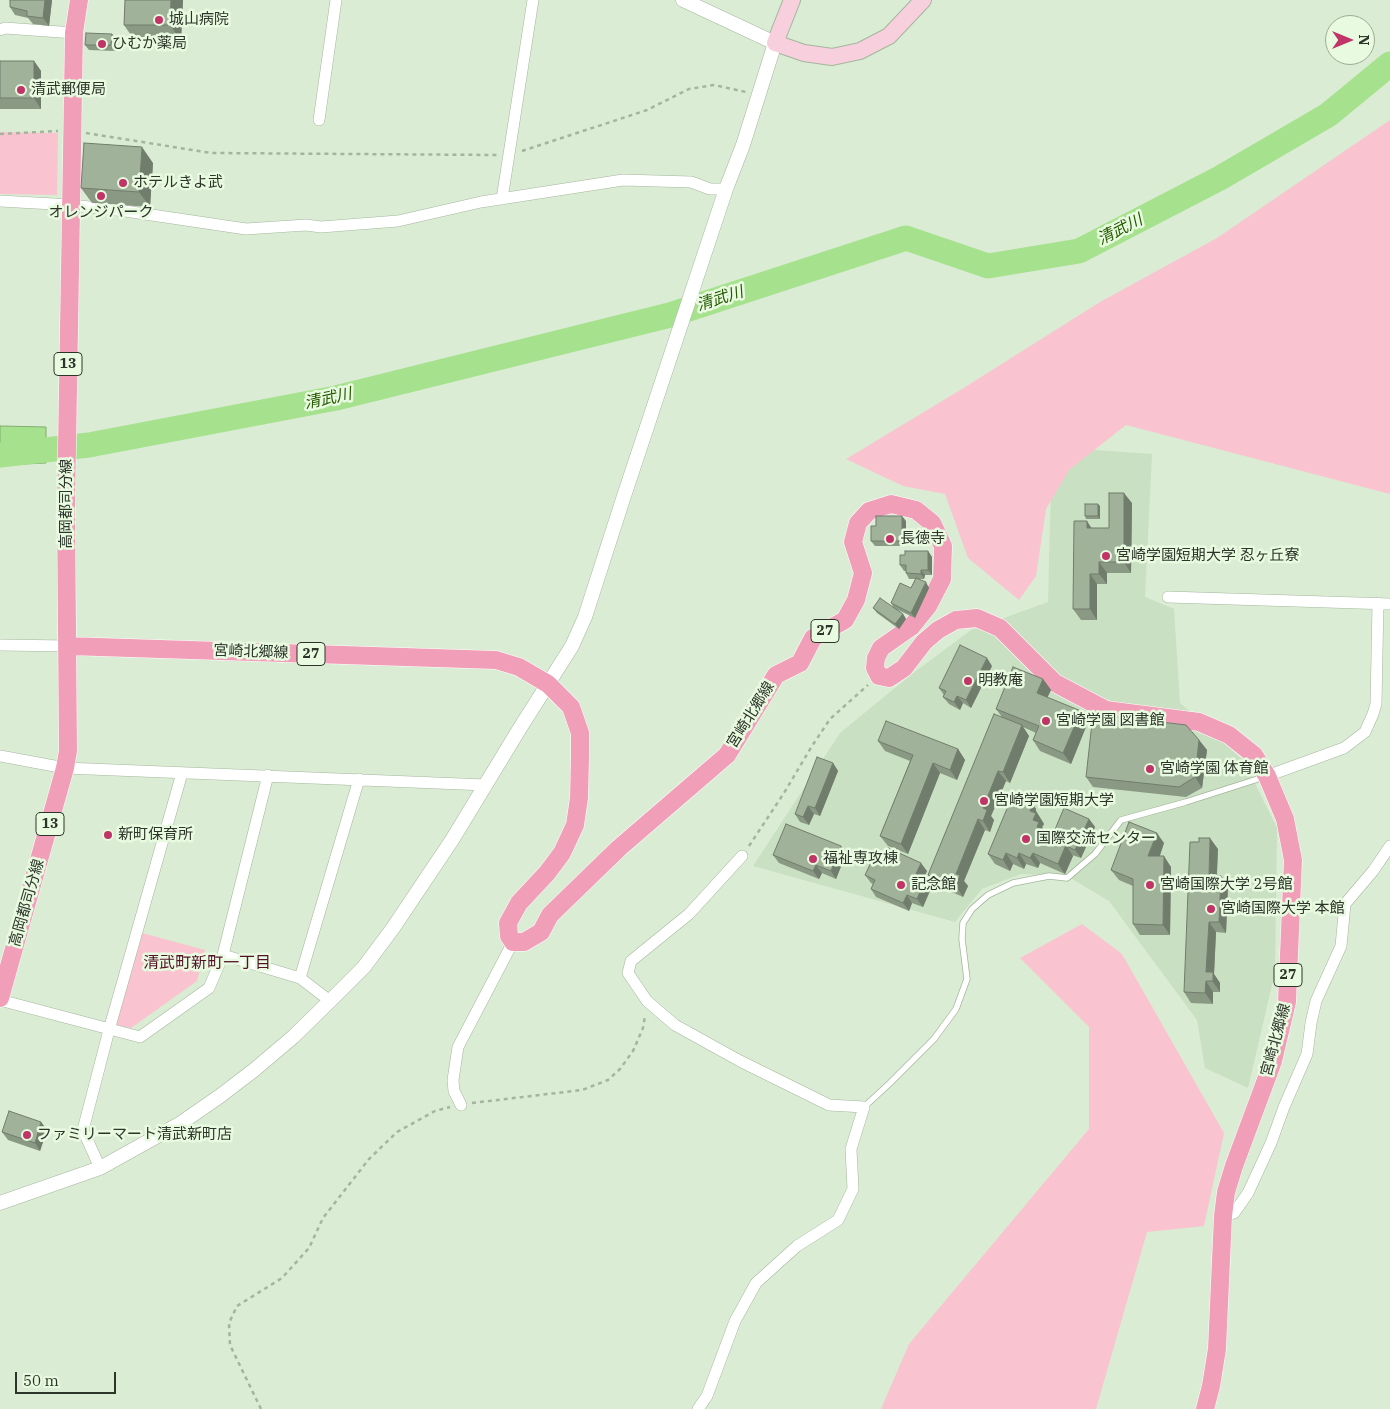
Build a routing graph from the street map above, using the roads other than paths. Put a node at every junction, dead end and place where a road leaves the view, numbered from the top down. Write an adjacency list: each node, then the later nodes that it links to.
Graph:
1 (79, 0): 8 (main road, 高岡都司分線 / 13)
2 (336, 0): 10 (street)
3 (533, 0): 12 (street)
4 (683, 0): 9 (street)
5 (792, 0): 9 (main road)
6 (923, 0): 9 (main road)
7 (0, 30): 8 (street)
8 (74, 33): 14 (main road, 高岡都司分線 / 13)
9 (776, 43): 11 (street)
10 (319, 120)
11 (726, 190): 12 (street); 20 (street)
12 (502, 199): 14 (street)
13 (0, 201): 14 (street)
14 (71, 213): 19 (main road, 高岡都司分線 / 13)
15 (1168, 597): 16 (street)
16 (1378, 603): 17 (street); 25 (street)
17 (1390, 604)
18 (0, 645): 19 (street)
19 (68, 646): 20 (main road, 宮崎北郷線 / 27); 22 (main road, 高岡都司分線 / 13)
20 (548, 684): 27 (street); 30 (main road, 宮崎北郷線 / 27)
21 (0, 756): 22 (street)
22 (66, 768): 23 (street); 33 (main road, 高岡都司分線 / 13)
23 (182, 774): 24 (street); 35 (street)
24 (268, 775): 26 (street); 31 (street)
25 (1267, 776): 30 (main road, 宮崎北郷線 / 27); 37 (lane); 40 (main road, 宮崎北郷線 / 27)
26 (359, 779): 27 (street); 32 (street)
27 (486, 785): 34 (street)
28 (1390, 846): 40 (street)
29 (742, 856): 37 (street)
30 (513, 942): 36 (street)
31 (223, 955): 32 (street); 35 (street)
32 (300, 978): 34 (street)
33 (0, 999): 35 (street)
34 (330, 1001): 38 (street)
35 (109, 1030): 38 (street)
36 (461, 1105)
37 (864, 1107): 41 (street)
38 (100, 1168): 39 (street)
39 (0, 1203)
40 (1223, 1216): 42 (main road, 宮崎北郷線 / 27)
41 (698, 1409)
42 (1205, 1409)

